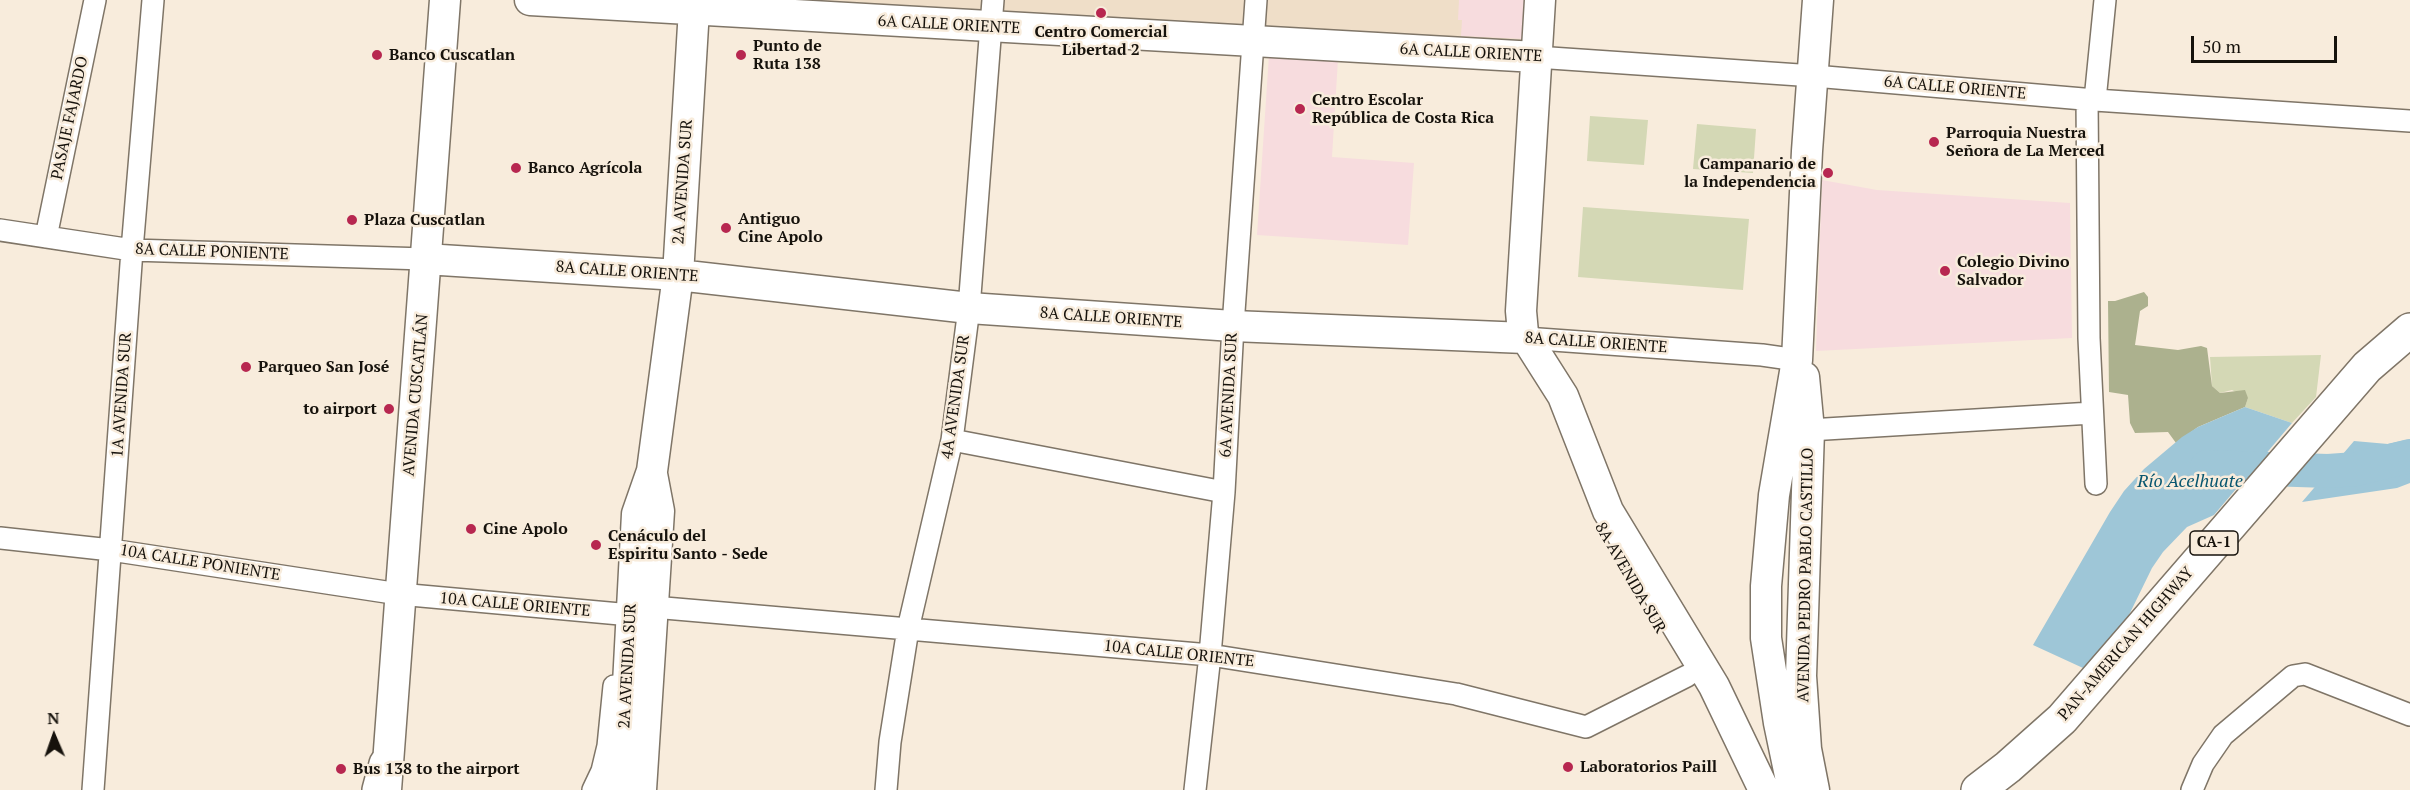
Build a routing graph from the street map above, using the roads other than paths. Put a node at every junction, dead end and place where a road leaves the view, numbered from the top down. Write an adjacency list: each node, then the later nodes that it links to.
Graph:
1 (95, 0): 17 (street, PASAJE FAJARDO)
2 (153, 0): 18 (street, 1A AVENIDA SUR)
3 (446, 0): 19 (main road, AVENIDA CUSCATLÁN)
4 (530, 0): 9 (main road, 6A CALLE ORIENTE)
5 (1256, 0): 11 (street, 6A AVENIDA SUR)
6 (1540, 0): 12 (main road)
7 (1818, 0): 13 (main road, AVENIDA PEDRO PABLO CASTILLO)
8 (2105, 0): 14 (street)
9 (694, 5): 10 (main road, 6A CALLE ORIENTE); 20 (main road, 2A AVENIDA SUR)
10 (992, 14): 11 (main road, 6A CALLE ORIENTE); 21 (street, 4A AVENIDA SUR)
11 (1253, 42): 12 (main road, 6A CALLE ORIENTE); 22 (street, 6A AVENIDA SUR)
12 (1536, 57): 13 (street, 6A CALLE ORIENTE); 24 (main road)
13 (1814, 75): 14 (street, 6A CALLE ORIENTE); 26 (main road, AVENIDA PEDRO PABLO CASTILLO)
14 (2091, 99): 15 (street, 6A CALLE ORIENTE); 28 (street)
15 (2410, 121)
16 (0, 230): 17 (street, 8A CALLE PONIENTE)
17 (46, 237): 18 (street, 8A CALLE PONIENTE)
18 (132, 250): 19 (street, 8A CALLE PONIENTE); 34 (street, 1A AVENIDA SUR)
19 (426, 259): 20 (main road, 8A CALLE ORIENTE); 35 (main road, AVENIDA CUSCATLÁN)
20 (678, 275): 21 (main road, 8A CALLE ORIENTE); 36 (main road, 2A AVENIDA SUR)
21 (969, 308): 22 (main road, 8A CALLE ORIENTE); 30 (street, 4A AVENIDA SUR)
22 (1233, 326): 24 (main road, 8A CALLE ORIENTE); 32 (street, 6A AVENIDA SUR)
23 (2410, 330): 27 (highway, PAN-AMERICAN HIGHWAY / CA-1)
24 (1531, 348): 26 (street, 8A CALLE ORIENTE); 39 (main road, 8A AVENIDA SUR); 51 (main road)
25 (2410, 353): 27 (highway, PAN-AMERICAN HIGHWAY / CA-1)
26 (1797, 360): 29 (main road, AVENIDA PEDRO PABLO CASTILLO); 43 (main road, AVENIDA PEDRO PABLO CASTILLO)
27 (2374, 374): 41 (highway, PAN-AMERICAN HIGHWAY / CA-1)
28 (2092, 413): 29 (street); 31 (street)
29 (1809, 430): 43 (main road, AVENIDA PEDRO PABLO CASTILLO)
30 (952, 440): 32 (street); 37 (street, 4A AVENIDA SUR)
31 (2096, 484)
32 (1224, 492): 38 (street, 6A AVENIDA SUR)
33 (0, 538): 34 (street, 10A CALLE PONIENTE)
34 (111, 550): 35 (street, 10A CALLE PONIENTE); 44 (street, 1A AVENIDA SUR)
35 (399, 594): 36 (street, 10A CALLE ORIENTE); 42 (main road, AVENIDA CUSCATLÁN)
36 (634, 612): 37 (street, 10A CALLE ORIENTE); 45 (street, 2A AVENIDA SUR); 46 (main road, 2A AVENIDA SUR); 47 (main road, 2A AVENIDA SUR)
37 (908, 629): 38 (street, 10A CALLE ORIENTE); 48 (street, 4A AVENIDA SUR)
38 (1210, 655): 39 (street, 10A CALLE ORIENTE); 49 (street, 6A AVENIDA SUR)
39 (1687, 676): 50 (main road, 8A AVENIDA SUR)
40 (2410, 715): 54 (street)
41 (2068, 725): 52 (highway, PAN-AMERICAN HIGHWAY / CA-1); 53 (highway, PAN-AMERICAN HIGHWAY / CA-1)
42 (384, 781)
43 (1807, 787)
44 (93, 790)
45 (594, 790)
46 (612, 790)
47 (641, 790)
48 (886, 790)
49 (1195, 790)
50 (1743, 790)
51 (1764, 790)
52 (1978, 790)
53 (2008, 790)
54 (2192, 790)

